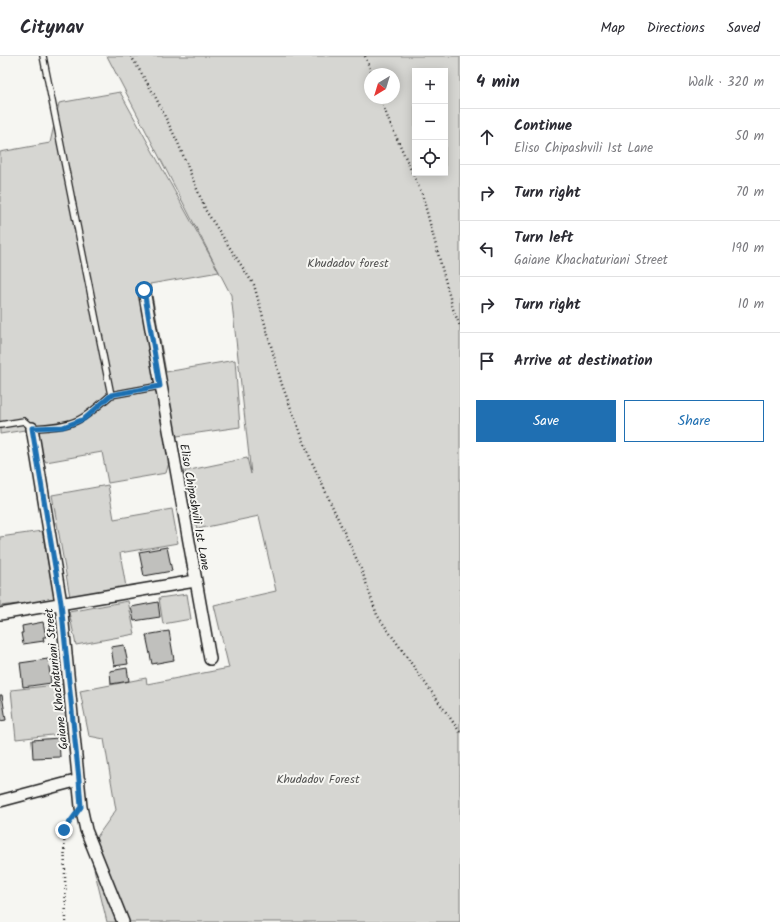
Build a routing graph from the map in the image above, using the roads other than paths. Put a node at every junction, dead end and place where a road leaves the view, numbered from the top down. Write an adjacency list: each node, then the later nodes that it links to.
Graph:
1 (43, 56): 4 (lane)
2 (144, 290): 3 (street, Eliso Chipashvili 1st Lane)
3 (160, 386): 4 (lane); 7 (street, Eliso Chipashvili 1st Lane)
4 (111, 395): 6 (lane)
5 (0, 425): 6 (lane)
6 (32, 428): 8 (street, Gaiane Khachaturiani Street)
7 (195, 581): 8 (street, Eliso Chipashvili 1st Lane); 10 (street)
8 (61, 603): 9 (street, Eliso Chipashvili 1st Lane); 11 (street, Gaiane Khachaturiani Street)
9 (0, 614)
10 (210, 659)
11 (79, 780): 12 (street); 13 (street, Gaiane Khachaturiani Street)
12 (0, 801)
13 (123, 922)

